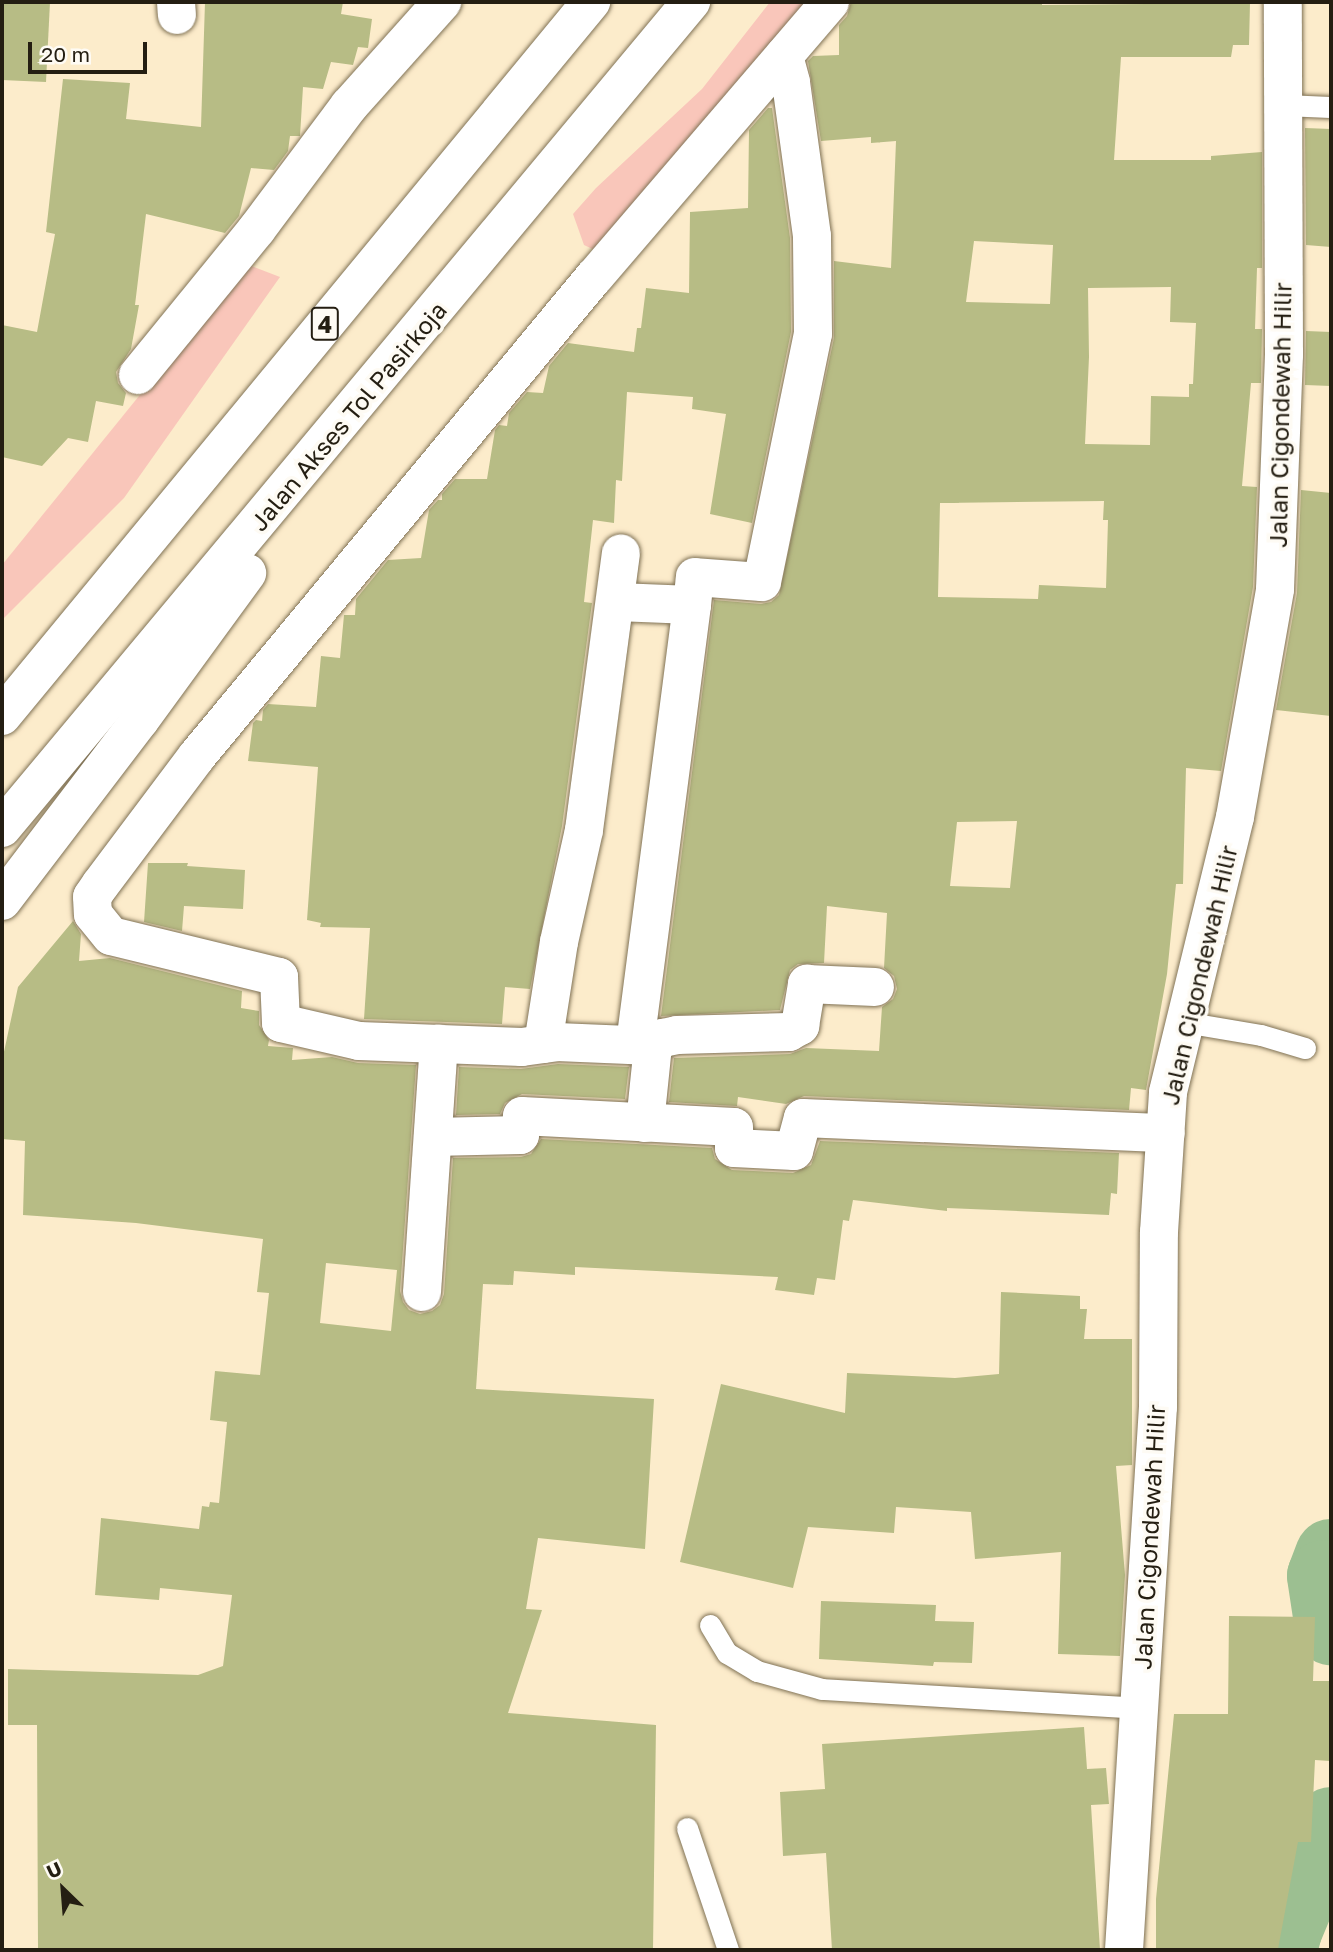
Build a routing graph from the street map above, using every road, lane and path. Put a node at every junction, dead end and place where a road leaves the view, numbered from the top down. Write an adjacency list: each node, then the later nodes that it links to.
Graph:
1 (442, 2): 10 (main road)
2 (591, 2): 14 (main road, 4)
3 (691, 2): 9 (main road, Jalan Akses Tol Pasirkoja)
4 (830, 2): 6 (main road)
5 (1283, 2): 7 (main road, Jalan Cigondewah Hilir)
6 (784, 56): 13 (main road); 21 (main road)
7 (1283, 105): 8 (lane); 20 (main road, Jalan Cigondewah Hilir)
8 (1331, 107)
9 (435, 313): 17 (main road, Jalan Akses Tol Pasirkoja); 18 (main road)
10 (138, 375)
11 (621, 552): 12 (main road)
12 (617, 602): 13 (main road); 22 (main road)
13 (692, 605): 23 (main road)
14 (58, 647): 15 (main road); 16 (main road, 4)
15 (2, 710)
16 (2, 716)
17 (2, 828)
18 (2, 901)
19 (875, 987): 23 (main road)
20 (1184, 1022): 24 (lane); 26 (main road, Jalan Cigondewah Hilir)
21 (439, 1044): 22 (main road); 27 (main road)
22 (543, 1044): 23 (main road)
23 (644, 1045): 25 (main road)
24 (1305, 1048)
25 (645, 1123): 26 (main road); 27 (main road)
26 (1166, 1133): 30 (main road, Jalan Cigondewah Hilir)
27 (433, 1137): 28 (main road)
28 (422, 1292)
29 (710, 1625): 30 (lane)
30 (1139, 1708): 33 (main road, Jalan Cigondewah Hilir)
31 (687, 1828): 32 (lane)
32 (728, 1950)
33 (1124, 1950)

